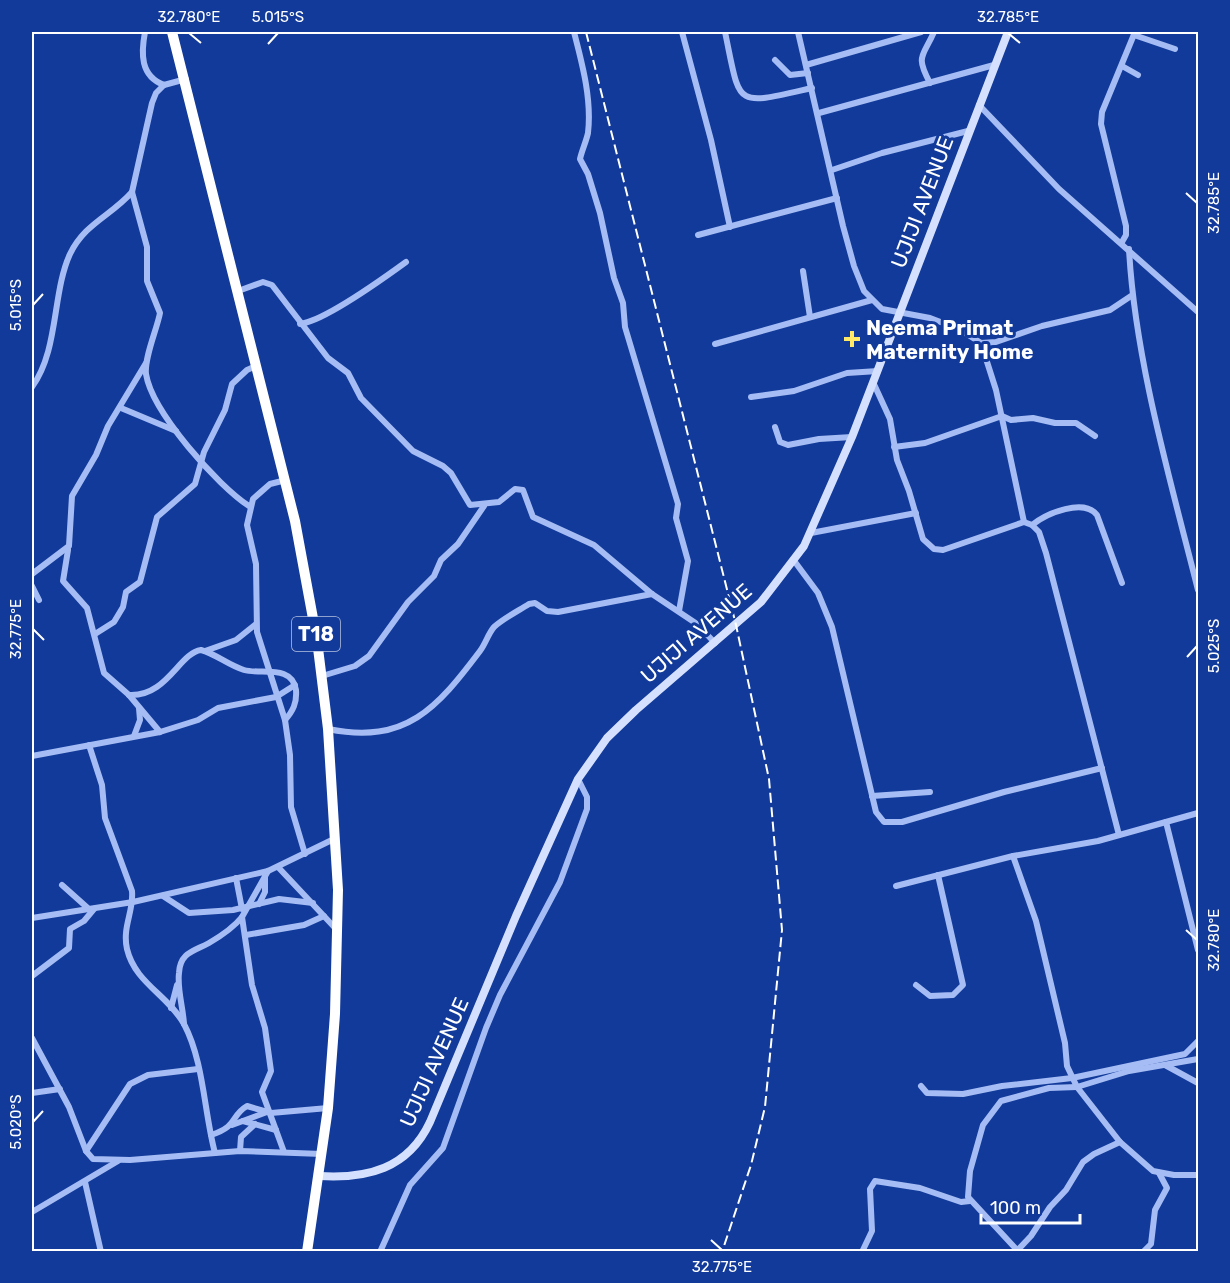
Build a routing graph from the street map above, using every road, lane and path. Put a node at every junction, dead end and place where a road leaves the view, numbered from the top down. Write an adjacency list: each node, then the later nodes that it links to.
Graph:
1 (145, 32): 20 (street)
2 (172, 32): 18 (highway, T18)
3 (574, 32): 72 (street)
4 (682, 32): 28 (street)
5 (725, 32): 21 (street)
6 (798, 32): 13 (street)
7 (921, 32): 13 (street)
8 (934, 32): 19 (street)
9 (1008, 32): 14 (main road, UJIJI AVENUE)
10 (1134, 33): 11 (street); 15 (street)
11 (1175, 49)
12 (775, 60): 16 (street)
13 (806, 65): 16 (street)
14 (994, 65): 19 (street); 22 (main road, UJIJI AVENUE)
15 (1122, 66): 17 (street); 30 (street)
16 (808, 73): 21 (street)
17 (1138, 75)
18 (186, 79): 20 (street); 34 (highway, T18)
19 (930, 83): 23 (street)
20 (164, 85): 26 (street)
21 (812, 87): 23 (street)
22 (978, 105): 24 (main road, UJIJI AVENUE); 30 (street)
23 (819, 113): 25 (street)
24 (968, 131): 25 (street); 38 (main road, UJIJI AVENUE)
25 (832, 170): 27 (street)
26 (132, 192): 43 (street); 47 (street)
27 (837, 198): 28 (street); 36 (street)
28 (730, 227): 29 (street)
29 (698, 235)
30 (1122, 242): 31 (street)
31 (1129, 249): 35 (street); 37 (street)
32 (406, 262): 40 (street)
33 (803, 271): 39 (street)
34 (238, 291): 40 (street); 44 (highway, T18)
35 (1131, 296): 41 (street); 69 (street)
36 (872, 300): 38 (street); 39 (street)
37 (1198, 312)
38 (899, 313): 41 (street); 45 (main road, UJIJI AVENUE)
39 (810, 317): 42 (street)
40 (300, 324): 59 (street)
41 (981, 343): 50 (street)
42 (715, 344)
43 (151, 354): 49 (street); 52 (street)
44 (258, 366): 56 (street); 57 (highway, T18)
45 (878, 371): 46 (main road, UJIJI AVENUE); 48 (street)
46 (873, 382): 54 (main road, UJIJI AVENUE); 55 (street)
47 (32, 387)
48 (751, 397)
49 (121, 408): 52 (street); 64 (street)
50 (1002, 416): 53 (street); 55 (street); 61 (street)
51 (775, 428): 54 (street)
52 (176, 432): 56 (street)
53 (1095, 436)
54 (852, 437): 63 (main road, UJIJI AVENUE)
55 (894, 447): 60 (street)
56 (201, 462): 58 (street); 74 (street)
57 (286, 480): 58 (street); 78 (highway, T18)
58 (249, 506): 73 (street)
59 (484, 506): 70 (street); 78 (street)
60 (916, 513): 61 (street); 63 (street)
61 (1024, 522): 62 (street)
62 (1032, 525): 67 (street); 90 (street)
63 (811, 533): 65 (main road, UJIJI AVENUE)
64 (69, 546): 66 (street); 74 (street)
65 (795, 562): 75 (main road, UJIJI AVENUE); 93 (street)
66 (32, 574)
67 (1122, 583)
68 (32, 586): 71 (street)
69 (1198, 590)
70 (652, 594): 72 (street); 85 (street)
71 (39, 600)
72 (679, 611): 75 (street)
73 (256, 624): 76 (street); 77 (street)
74 (95, 634): 81 (street)
75 (715, 643): 91 (main road, UJIJI AVENUE)
76 (205, 651): 77 (street); 80 (street)
77 (270, 672): 79 (street); 82 (street)
78 (322, 676): 85 (highway, T18)
79 (295, 685): 82 (street); 84 (street)
80 (141, 694): 81 (street); 83 (street)
81 (129, 695): 83 (street)
82 (276, 697): 84 (street); 86 (street)
83 (138, 705): 86 (street); 87 (street)
84 (285, 720): 98 (street)
85 (328, 729): 97 (highway, T18)
86 (160, 732): 87 (street)
87 (134, 736): 88 (street)
88 (90, 745): 89 (street); 107 (street)
89 (32, 756)
90 (1102, 768): 93 (street); 96 (street)
91 (578, 779): 150 (main road, UJIJI AVENUE); 156 (street)
92 (930, 792): 93 (street)
93 (872, 796)
94 (1198, 813): 95 (street)
95 (1166, 822): 96 (street); 117 (street)
96 (1119, 835): 99 (street)
97 (336, 838): 98 (street); 115 (highway, T18)
98 (305, 854): 100 (street)
99 (1013, 856): 102 (street); 128 (street)
100 (278, 867): 101 (street); 108 (street)
101 (266, 873): 103 (street); 109 (street); 110 (street)
102 (938, 875): 105 (street); 120 (street)
103 (236, 878): 106 (street); 110 (street)
104 (62, 885): 111 (street)
105 (896, 886)
106 (163, 896): 107 (street); 110 (street)
107 (133, 902): 111 (street); 121 (street)
108 (313, 903): 109 (street); 112 (street)
109 (258, 904): 110 (street)
110 (244, 908): 113 (street)
111 (92, 910): 114 (street); 118 (street)
112 (324, 916): 115 (street); 116 (street)
113 (242, 917): 116 (street); 119 (street)
114 (32, 918)
115 (338, 931): 134 (highway, T18)
116 (246, 934): 135 (street)
117 (1198, 950)
118 (32, 975)
119 (178, 975): 121 (street); 122 (street)
120 (916, 985)
121 (171, 1008): 122 (street)
122 (184, 1025): 127 (street)
123 (32, 1038): 132 (street)
124 (1198, 1041): 128 (street)
125 (1198, 1059): 126 (street)
126 (1163, 1064): 129 (street); 131 (street)
127 (198, 1069): 140 (street); 142 (street)
128 (1072, 1078): 130 (street); 131 (street)
129 (1198, 1083)
130 (921, 1086)
131 (1077, 1087): 141 (street); 152 (street)
132 (60, 1089): 133 (street); 142 (street)
133 (32, 1093)
134 (328, 1108): 135 (street); 146 (highway, T18)
135 (269, 1113): 136 (street); 138 (street); 139 (street)
136 (242, 1121): 137 (street); 138 (street)
137 (255, 1124): 139 (street); 143 (street)
138 (232, 1126): 140 (street)
139 (276, 1130): 144 (street)
140 (211, 1135): 145 (street)
141 (1120, 1142): 148 (street); 158 (street)
142 (86, 1151): 147 (street)
143 (240, 1151): 144 (street); 145 (street)
144 (284, 1152): 146 (street)
145 (215, 1153): 147 (street)
146 (322, 1154): 150 (highway, T18)
147 (118, 1160): 151 (street)
148 (1159, 1173): 149 (street); 159 (street)
149 (1198, 1175)
150 (319, 1176): 155 (highway, T18)
151 (85, 1182): 153 (street); 154 (street)
152 (970, 1202): 157 (street); 158 (street)
153 (32, 1212)
154 (101, 1251)
155 (307, 1251)
156 (380, 1251)
157 (862, 1251)
158 (1016, 1251)
159 (1143, 1251)

